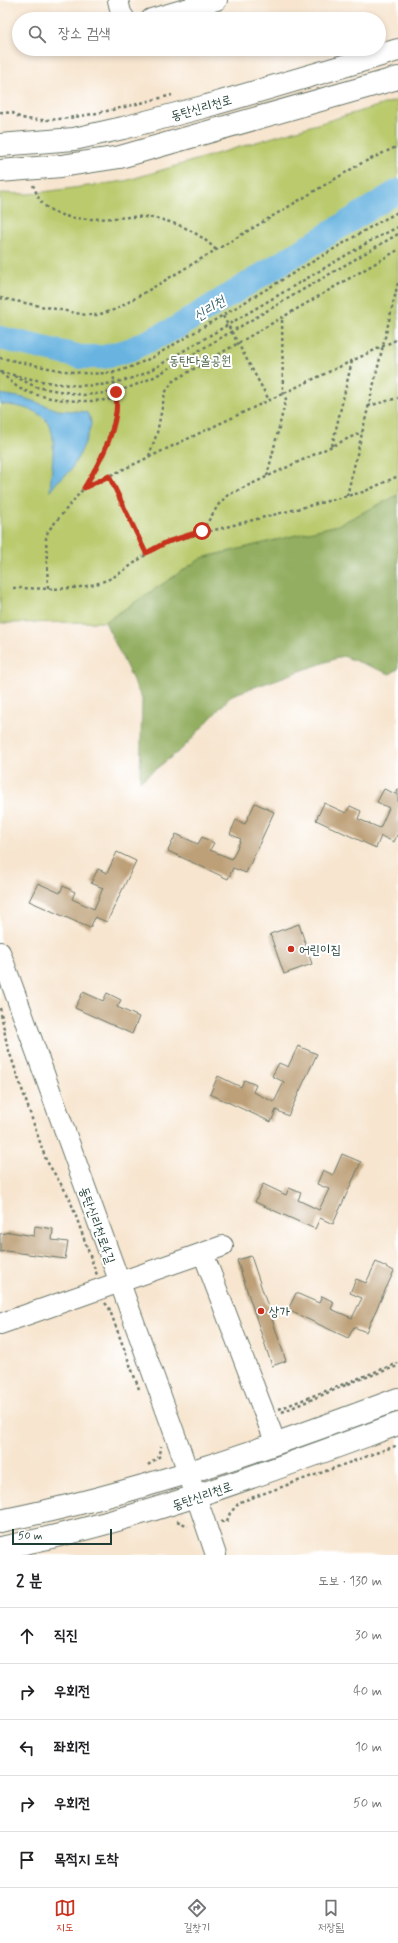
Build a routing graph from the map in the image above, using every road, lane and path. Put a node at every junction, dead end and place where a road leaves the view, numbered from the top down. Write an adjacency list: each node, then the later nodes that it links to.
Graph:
1 (118, 0): 3 (street)
2 (216, 0): 4 (street)
3 (121, 12)
4 (175, 12)
5 (398, 50): 6 (main road, 동탄신리천로)
6 (386, 54)
7 (378, 56): 11 (main road, 동탄신리천로)
8 (398, 78): 13 (main road, 동탄신리천로)
9 (172, 95): 10 (path)
10 (0, 112)
11 (0, 145)
12 (398, 146): 18 (path)
13 (0, 171)
14 (32, 182): 18 (path)
15 (398, 212): 22 (path)
16 (398, 226): 24 (path)
17 (398, 234): 25 (path)
18 (216, 250): 21 (path)
19 (398, 250): 23 (path)
20 (398, 283): 28 (path)
21 (0, 298)
22 (223, 316): 24 (path); 32 (path)
23 (282, 318): 27 (path); 36 (path)
24 (228, 324): 25 (path); 34 (path)
25 (231, 331): 27 (path); 35 (path)
26 (398, 339): 28 (path)
27 (238, 343): 39 (path); 43 (path)
28 (383, 346): 30 (path); 40 (path)
29 (0, 358): 32 (path)
30 (352, 360): 36 (path); 42 (path)
31 (0, 372): 33 (path); 37 (path)
32 (113, 372): 34 (path)
33 (10, 374): 34 (path); 35 (path)
34 (115, 383): 35 (path)
35 (116, 392): 37 (path)
36 (283, 393): 39 (path); 45 (path)
37 (117, 398): 47 (path)
38 (398, 398): 40 (path)
39 (269, 400): 43 (path)
40 (368, 406): 41 (path)
41 (362, 432): 42 (path); 48 (path)
42 (331, 446): 45 (path)
43 (149, 457): 44 (path)
44 (109, 476): 47 (path); 50 (path)
45 (267, 476): 49 (path)
46 (398, 476): 48 (path)
47 (84, 488): 52 (path)
48 (347, 496): 49 (path)
49 (202, 531): 50 (path)
50 (146, 553): 52 (path)
51 (13, 588): 52 (path)
52 (48, 588)
53 (0, 952): 58 (street, 동탄신리천로4길)
54 (0, 1008): 57 (path)
55 (223, 1246): 56 (street)
56 (203, 1253): 58 (street); 69 (street)
57 (97, 1279)
58 (119, 1282): 60 (street); 72 (street, 동탄신리천로4길)
59 (102, 1302): 63 (path)
60 (0, 1324)
61 (398, 1363): 65 (path)
62 (398, 1366): 66 (path)
63 (142, 1395)
64 (398, 1399): 69 (main road, 동탄신리천로)
65 (276, 1410)
66 (275, 1415)
67 (398, 1424): 73 (main road, 동탄신리천로)
68 (158, 1439): 71 (path)
69 (276, 1444): 72 (main road, 동탄신리천로)
70 (398, 1445): 75 (path)
71 (141, 1467)
72 (187, 1473): 73 (street, 동탄신리천로4길); 74 (main road, 동탄신리천로)
73 (195, 1498): 76 (main road, 동탄신리천로); 77 (street, 동탄신리천로4길)
74 (0, 1521)
75 (227, 1521)
76 (0, 1548)
77 (216, 1555)

